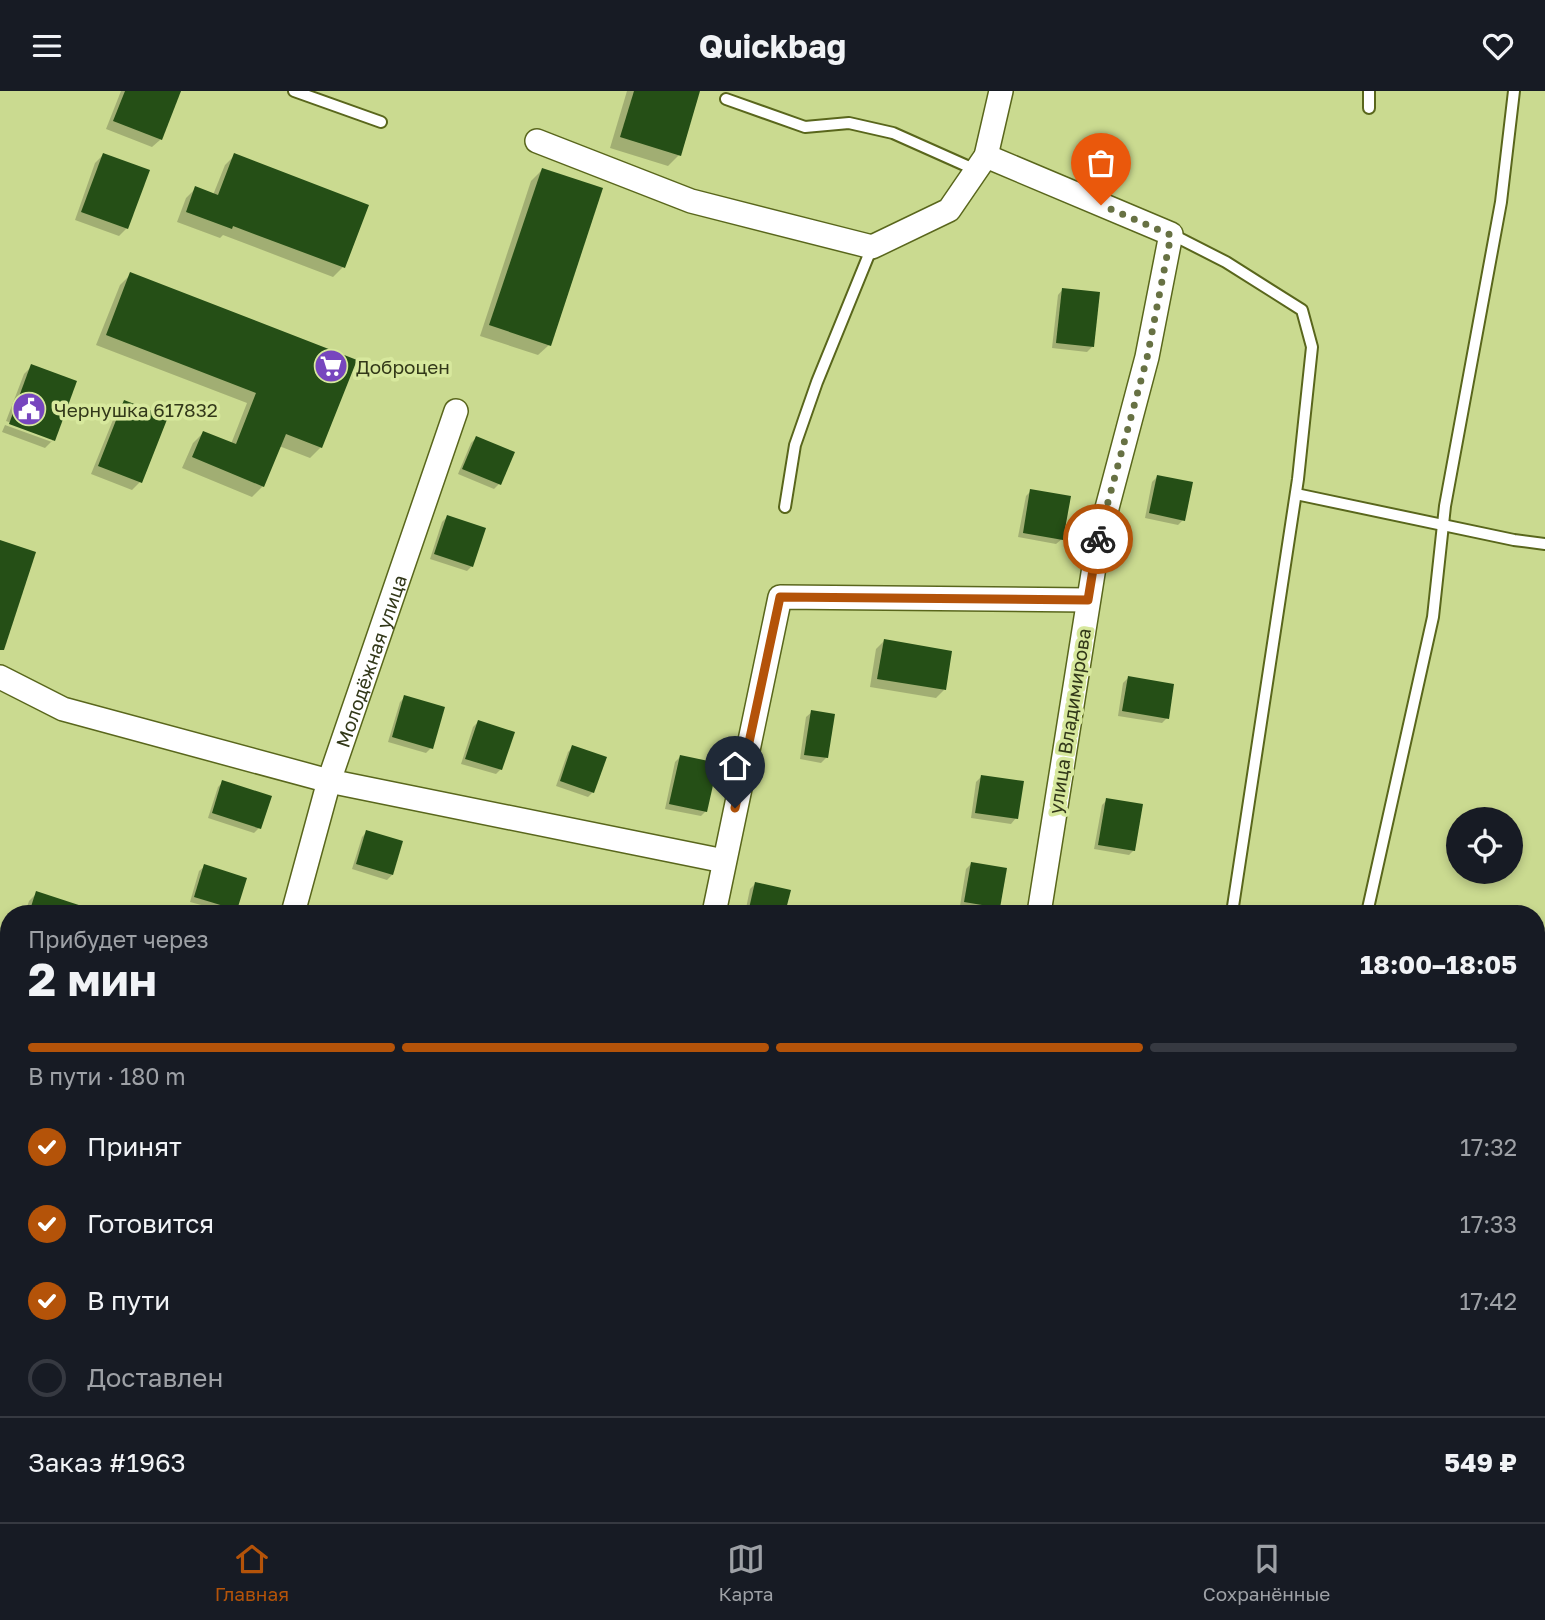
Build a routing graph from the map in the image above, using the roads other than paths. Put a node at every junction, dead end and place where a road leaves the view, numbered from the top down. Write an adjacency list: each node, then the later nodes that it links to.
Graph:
1 (293, 91): 7 (lane)
2 (1002, 91): 9 (street)
3 (1370, 91): 6 (lane)
4 (1514, 91): 15 (lane)
5 (726, 99): 9 (lane)
6 (1369, 108)
7 (382, 122)
8 (537, 141): 11 (street)
9 (981, 163): 10 (street); 11 (street)
10 (1171, 235): 13 (lane); 17 (street, улица Владимирова)
11 (872, 247): 14 (lane)
12 (456, 411): 19 (street, Молодёжная улица)
13 (1296, 494): 15 (lane); 24 (lane)
14 (785, 507)
15 (1443, 524): 16 (lane); 25 (lane)
16 (1545, 544)
17 (1088, 600): 20 (street); 23 (street, улица Владимирова)
18 (0, 677): 19 (street)
19 (329, 781): 20 (street); 21 (street, Молодёжная улица)
20 (724, 861): 22 (street)
21 (295, 905)
22 (716, 905)
23 (1040, 905)
24 (1233, 905)
25 (1369, 905)

